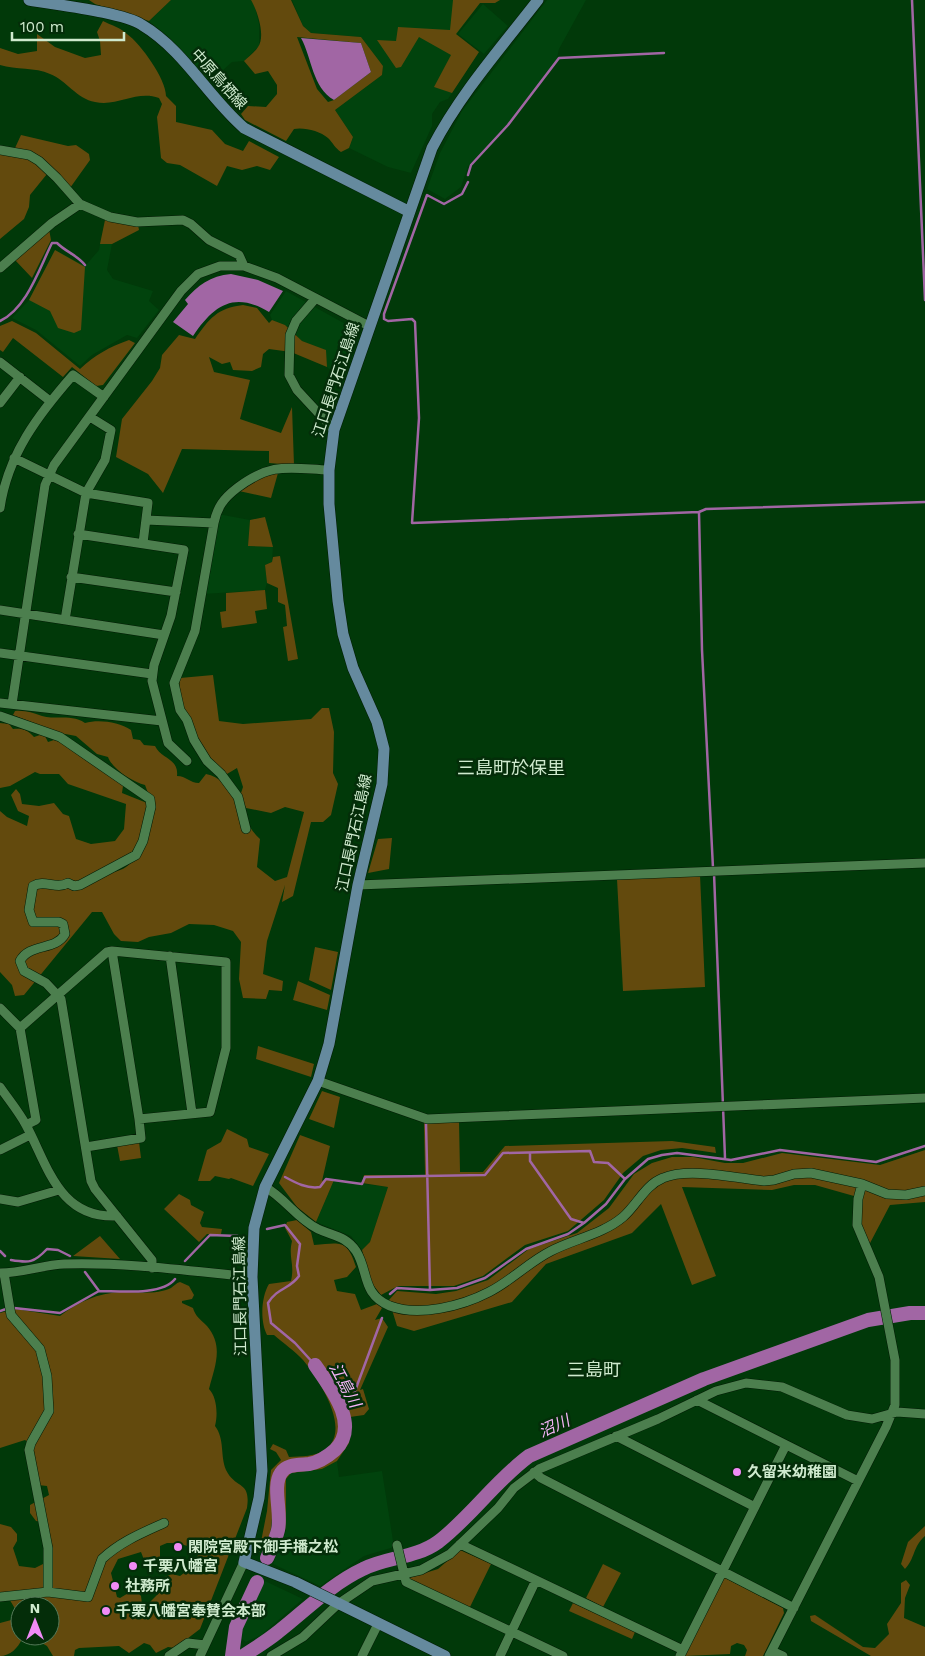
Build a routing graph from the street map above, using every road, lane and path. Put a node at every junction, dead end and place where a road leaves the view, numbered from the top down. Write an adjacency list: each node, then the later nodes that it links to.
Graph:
1 (29, 0): 5 (main road, 中原鳥栖線)
2 (538, 0): 5 (main road, 江口長門石江島線)
3 (0, 150): 4 (street)
4 (80, 204): 6 (street); 7 (street)
5 (408, 212): 9 (main road, 江口長門石江島線)
6 (244, 266): 8 (street); 12 (street)
7 (0, 268)
8 (315, 299): 9 (street); 16 (street)
9 (369, 326): 16 (main road, 江口長門石江島線)
10 (0, 362): 11 (street)
11 (20, 377): 13 (street); 14 (street)
12 (104, 397): 13 (street); 15 (street)
13 (50, 401): 17 (street)
14 (0, 403)
15 (90, 417): 19 (street); 21 (street)
16 (334, 430): 18 (main road, 江口長門石江島線)
17 (14, 458): 19 (street); 20 (street)
18 (328, 470): 24 (street); 43 (main road, 江口長門石江島線)
19 (49, 476): 21 (street); 30 (street)
20 (2, 486): 22 (street)
21 (86, 493): 23 (street); 25 (street)
22 (0, 508)
23 (146, 520): 24 (street); 26 (street)
24 (214, 523): 41 (street)
25 (78, 534): 26 (street); 27 (street)
26 (143, 544): 28 (street)
27 (71, 576): 28 (street); 31 (street)
28 (176, 592): 32 (street)
29 (0, 610): 30 (street)
30 (24, 614): 31 (street); 34 (street)
31 (65, 620): 32 (street)
32 (164, 635): 35 (street)
33 (0, 653): 34 (street)
34 (20, 656): 35 (street); 37 (street)
35 (152, 674): 39 (street)
36 (0, 703): 37 (street)
37 (12, 704): 39 (street)
38 (0, 716): 46 (street)
39 (162, 721): 40 (street)
40 (187, 761)
41 (246, 829)
42 (925, 863): 43 (street)
43 (358, 885): 49 (main road, 江口長門石江島線)
44 (112, 950): 45 (street); 46 (street); 53 (street)
45 (170, 956): 52 (street); 52 (street)
46 (58, 994): 48 (street); 56 (street)
47 (0, 1008): 48 (street)
48 (20, 1028): 54 (street)
49 (318, 1081): 51 (street); 59 (main road, 江口長門石江島線)
50 (0, 1087): 54 (street)
51 (925, 1098)
52 (192, 1114): 53 (street)
53 (139, 1119): 56 (street)
54 (26, 1124): 55 (street)
55 (30, 1135): 57 (street); 60 (street)
56 (86, 1146): 63 (street)
57 (0, 1150)
58 (862, 1184): 59 (street); 61 (street); 69 (street)
59 (265, 1187): 66 (main road, 江口長門石江島線)
60 (59, 1190): 62 (street); 63 (street)
61 (925, 1192)
62 (0, 1199)
63 (117, 1216): 64 (street)
64 (152, 1268): 65 (street); 66 (street)
65 (2, 1273): 82 (street)
66 (252, 1277): 78 (main road, 江口長門石江島線)
67 (696, 1400): 69 (street); 70 (street); 71 (street)
68 (925, 1414): 69 (street)
69 (890, 1416): 73 (street)
70 (616, 1436): 72 (street); 74 (street)
71 (786, 1445): 73 (street); 74 (street)
72 (534, 1472): 76 (street); 79 (street)
73 (858, 1482): 85 (street)
74 (755, 1506): 79 (street)
75 (164, 1522): 82 (street)
76 (460, 1544): 80 (street); 81 (street)
77 (397, 1545): 80 (street)
78 (244, 1562): 84 (main road); 88 (street)
79 (723, 1571): 85 (street); 89 (street)
80 (402, 1573): 84 (street); 87 (street)
81 (536, 1580): 87 (street); 89 (street)
82 (48, 1592): 83 (street)
83 (0, 1597)
84 (335, 1602): 86 (main road); 93 (street)
85 (794, 1608): 90 (street)
86 (378, 1624): 94 (street); 95 (main road)
87 (512, 1632): 96 (street); 97 (street)
88 (205, 1645): 91 (street); 92 (street)
89 (682, 1653)
90 (770, 1653): 98 (street)
91 (169, 1656)
92 (200, 1656)
93 (271, 1656)
94 (362, 1656)
95 (445, 1656)
96 (500, 1656)
97 (563, 1656)
98 (783, 1656)

